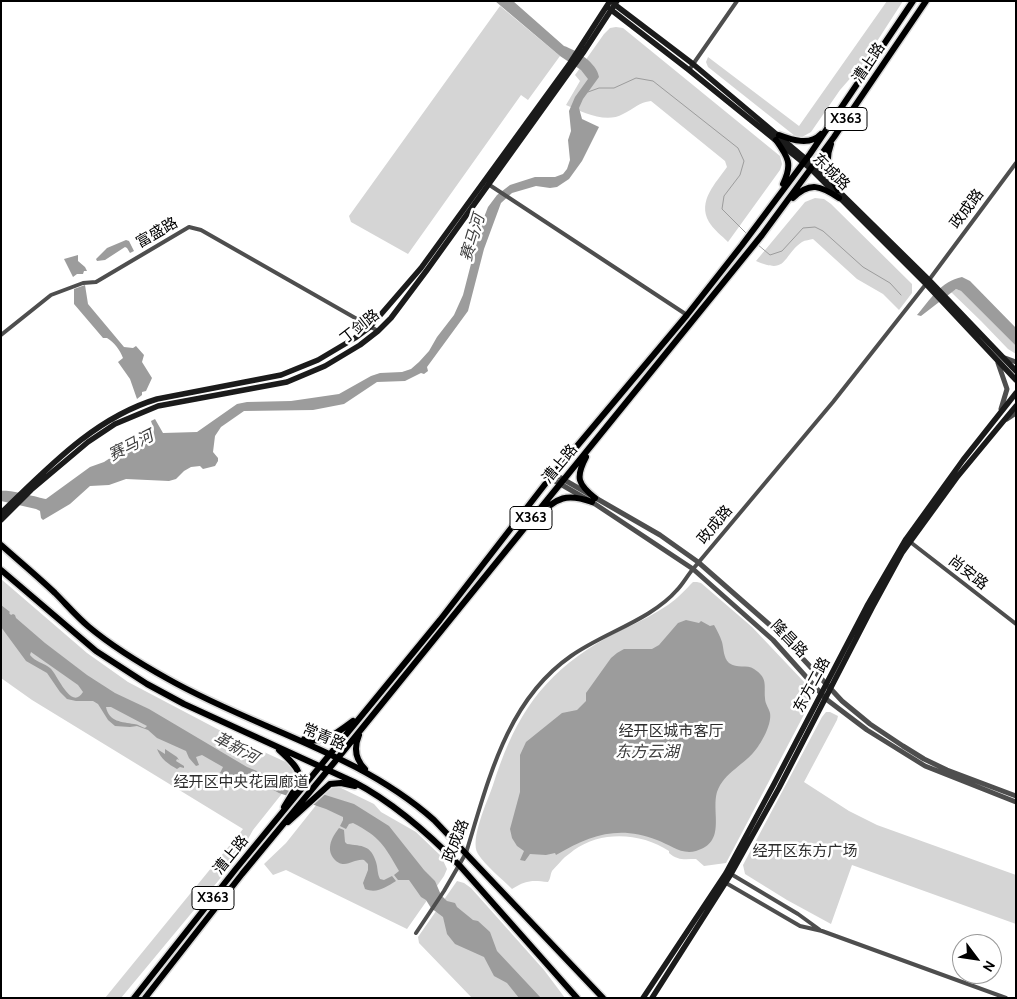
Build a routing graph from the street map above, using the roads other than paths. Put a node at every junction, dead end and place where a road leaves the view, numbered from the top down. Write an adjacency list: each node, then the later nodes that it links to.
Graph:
1 (737, 1): 5 (street)
2 (913, 1): 7 (main road, 漕上路 / X363)
3 (926, 1): 8 (main road, 漕上路 / X363)
4 (612, 4): 5 (main road, 东城路); 6 (main road, 东城路); 13 (main road, 丁剑路)
5 (694, 64): 6 (street); 9 (main road, 东城路)
6 (689, 70): 9 (main road, 东城路)
7 (835, 118): 9 (main road); 10 (main road, 漕上路 / X363)
8 (834, 136): 12 (main road, 漕上路 / X363); 14 (main road)
9 (778, 137): 10 (main road, 东城路); 15 (main road)
10 (805, 161): 12 (main road, 东城路); 15 (main road, 漕上路 / X363)
11 (1016, 163): 18 (street, 政成路)
12 (812, 167): 14 (main road, 东城路); 16 (main road, 东城路); 17 (main road, 漕上路 / X363)
13 (486, 182): 20 (street); 21 (main road, 丁剑路); 22 (main road, 丁剑路)
14 (838, 190): 18 (main road, 东城路)
15 (779, 194): 20 (main road, 漕上路 / X363)
16 (839, 198): 17 (main road); 18 (main road, 东城路)
17 (776, 215): 34 (main road, 漕上路 / X363)
18 (927, 282): 19 (main road, 东城路); 44 (street, 政成路)
19 (946, 302): 24 (main road, 东城路); 26 (main road, 东城路)
20 (687, 315): 35 (main road, 漕上路 / X363)
21 (370, 327): 22 (street, 富盛路); 23 (street, 富盛路); 38 (main road, 丁剑路)
22 (378, 331): 38 (main road, 丁剑路)
23 (1, 335)
24 (1000, 356): 25 (street); 27 (main road, 东城路)
25 (1016, 362)
26 (998, 363): 28 (main road, 东城路); 32 (street)
27 (1016, 371)
28 (1016, 380)
29 (1016, 393): 32 (main road, 东方二路)
30 (1016, 406): 33 (main road, 东方二路)
31 (1016, 413): 33 (street)
32 (998, 416): 42 (main road, 东方二路)
33 (997, 427): 42 (main road, 东方二路)
34 (598, 437): 36 (main road, 漕上路 / X363); 37 (main road)
35 (552, 476): 36 (street, 隆昌路); 51 (main road, 漕上路 / X363)
36 (561, 482): 37 (street, 隆昌路); 41 (main road, 漕上路 / X363)
37 (594, 500): 41 (main road); 44 (street, 隆昌路); 45 (street, 隆昌路)
38 (11, 506): 39 (main road, 丁剑路); 40 (main road, 丁剑路)
39 (1, 513)
40 (1, 520)
41 (516, 537): 52 (main road, 漕上路 / X363)
42 (908, 540): 47 (street, 尚安路); 48 (main road, 东方二路)
43 (1, 545): 53 (main road, 常青路)
44 (698, 562): 45 (street, 政成路); 48 (street, 隆昌路)
45 (693, 569): 49 (street, 隆昌路); 66 (street, 政成路)
46 (1, 570): 54 (main road, 常青路)
47 (1016, 624)
48 (829, 686): 49 (main road, 东方二路); 50 (main road, 东方二路); 62 (street, 隆昌路)
49 (822, 693): 50 (street, 隆昌路); 76 (main road, 东方二路)
50 (826, 699): 64 (street, 隆昌路); 68 (main road, 东方二路)
51 (362, 714): 53 (main road); 55 (main road, 漕上路 / X363)
52 (366, 723): 56 (main road, 漕上路 / X363); 59 (main road)
53 (282, 733): 55 (main road, 常青路)
54 (275, 746): 57 (main road, 常青路); 60 (main road)
55 (329, 754): 56 (main road, 常青路); 57 (main road, 漕上路 / X363)
56 (338, 757): 58 (main road, 漕上路 / X363); 59 (main road, 常青路)
57 (320, 766): 58 (main road, 常青路); 60 (main road, X363)
58 (328, 770): 61 (main road, 常青路); 63 (main road, 漕上路 / X363)
59 (376, 777): 66 (main road, 常青路)
60 (302, 783): 63 (main road)
61 (371, 791): 65 (main road); 67 (main road, 常青路)
62 (1016, 796)
63 (294, 801): 65 (main road, 漕上路 / X363); 72 (main road, 漕上路 / X363)
64 (1016, 802)
65 (276, 832): 73 (main road, 漕上路 / X363)
66 (466, 853): 67 (street, 政成路); 75 (main road, 常青路)
67 (460, 866): 71 (street, 政成路); 74 (main road, 常青路)
68 (731, 874): 69 (main road, 东方二路); 70 (street)
69 (726, 883): 70 (street); 77 (main road, 东方二路)
70 (822, 931): 78 (street)
71 (416, 933)
72 (134, 998)
73 (145, 998)
74 (577, 998)
75 (603, 998)
76 (643, 998)
77 (652, 998)
78 (1006, 998)

